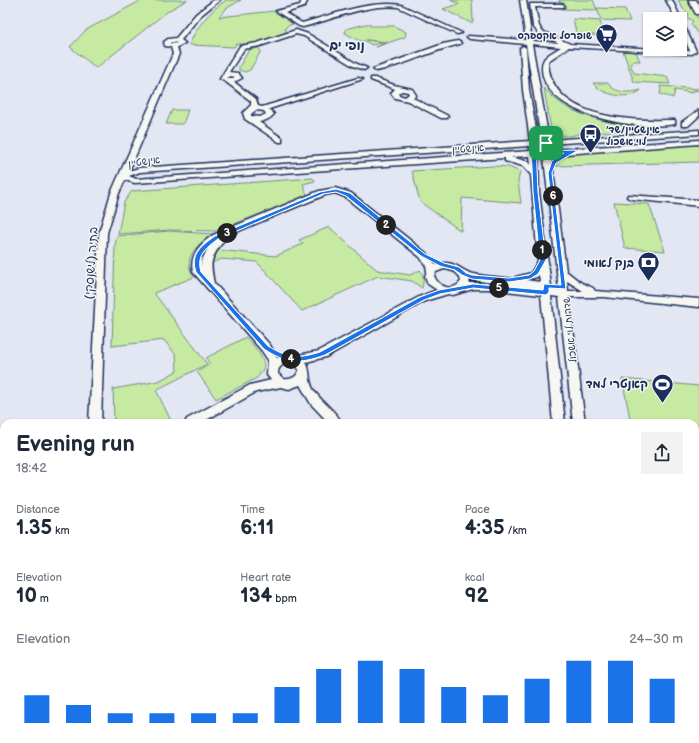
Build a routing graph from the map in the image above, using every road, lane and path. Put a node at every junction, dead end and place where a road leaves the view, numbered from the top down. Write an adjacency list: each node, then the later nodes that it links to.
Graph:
1 (217, 0): 56 (street, בתיה (לישנסקי))
2 (305, 0): 15 (street)
3 (378, 0): 9 (street); 10 (street)
4 (518, 0): 25 (street, שדרות לוי אשכול)
5 (523, 0): 25 (street, שדרות לוי אשכול)
6 (669, 0): 12 (street)
7 (692, 0): 13 (highway)
8 (397, 3): 9 (street); 16 (street)
9 (388, 5): 10 (street)
10 (372, 6): 14 (street)
11 (562, 6): 26 (street)
12 (675, 12)
13 (699, 12)
14 (317, 22): 15 (street); 17 (street)
15 (302, 25): 17 (street); 18 (street)
16 (444, 28): 19 (street); 21 (street)
17 (311, 29): 18 (street); 23 (street)
18 (297, 33): 23 (street); 28 (street)
19 (459, 33): 21 (street); 22 (street)
20 (687, 35): 27 (street)
21 (448, 39): 22 (street); 32 (street)
22 (470, 39): 24 (street)
23 (315, 41): 29 (street)
24 (503, 41): 25 (street); 25 (street)
25 (525, 42): 26 (street); 36 (street, שדרות לוי אשכול); 40 (street, שדרות לוי אשכול)
26 (568, 45): 27 (street); 41 (street)
27 (696, 53)
28 (230, 66): 30 (street); 31 (street)
29 (358, 71): 32 (street); 32 (street); 35 (street)
30 (224, 76): 31 (street); 33 (street)
31 (236, 76): 33 (street); 35 (street)
32 (379, 76): 38 (street)
33 (229, 82): 34 (street)
34 (250, 110): 35 (street); 39 (street)
35 (265, 111): 39 (street); 44 (street)
36 (541, 111): 45 (street); 50 (street, שדרות לוי אשכול)
37 (699, 112): 42 (street)
38 (444, 116)
39 (248, 118): 44 (street)
40 (530, 120): 48 (street, שדרות לוי אשכול); 49 (street)
41 (672, 122)
42 (685, 124)
43 (699, 132): 45 (street, אינשטיין)
44 (271, 133): 46 (street)
45 (598, 139): 50 (street, אינשטיין)
46 (279, 140)
47 (699, 142): 51 (street, אינשטיין)
48 (534, 144): 49 (street, אינשטיין); 50 (street, אינשטיין); 52 (street, שדרות לוי אשכול)
49 (488, 146): 56 (street, אינשטיין)
50 (547, 148): 51 (street, אינשטיין); 52 (street, אינשטיין); 54 (street, שדרות לוי אשכול)
51 (574, 151): 54 (street)
52 (534, 154): 53 (street, אינשטיין); 55 (street, שדרות לוי אשכול)
53 (474, 158): 55 (street); 56 (street, אינשטיין)
54 (550, 173): 62 (street, שדרות לוי אשכול)
55 (535, 175): 60 (street, שדרות לוי אשכול)
56 (122, 176): 84 (street, בתיה (לישנסקי))
57 (631, 197): 58 (street)
58 (698, 205)
59 (423, 255): 61 (street); 64 (street); 76 (street)
60 (543, 260): 65 (street); 67 (street, שדרות לוי אשכול)
61 (448, 266): 63 (street); 64 (street)
62 (563, 273): 69 (street); 71 (street, שדרות לוי אשכול)
63 (464, 274): 65 (street); 66 (street)
64 (431, 275): 70 (street); 73 (street)
65 (509, 280): 67 (street)
66 (459, 289): 68 (street); 70 (street)
67 (546, 289): 68 (street); 71 (street); 75 (street, שדרות לוי אשכול)
68 (518, 290): 75 (street)
69 (590, 290): 71 (street); 72 (street)
70 (446, 291): 73 (street)
71 (564, 291): 72 (street); 88 (street, שדרות לוי אשכול)
72 (604, 294): 74 (street)
73 (422, 299): 77 (street)
74 (699, 303)
75 (548, 311): 87 (street, שדרות לוי אשכול)
76 (266, 348): 78 (street); 79 (street)
77 (322, 354): 78 (street); 80 (street)
78 (292, 359): 79 (street); 80 (street)
79 (273, 369): 81 (street); 82 (street)
80 (303, 373): 81 (street); 83 (street)
81 (285, 383): 82 (street); 83 (street)
82 (254, 388): 85 (street)
83 (310, 394): 86 (street)
84 (95, 419)
85 (198, 419)
86 (332, 419)
87 (559, 419)
88 (579, 419)

